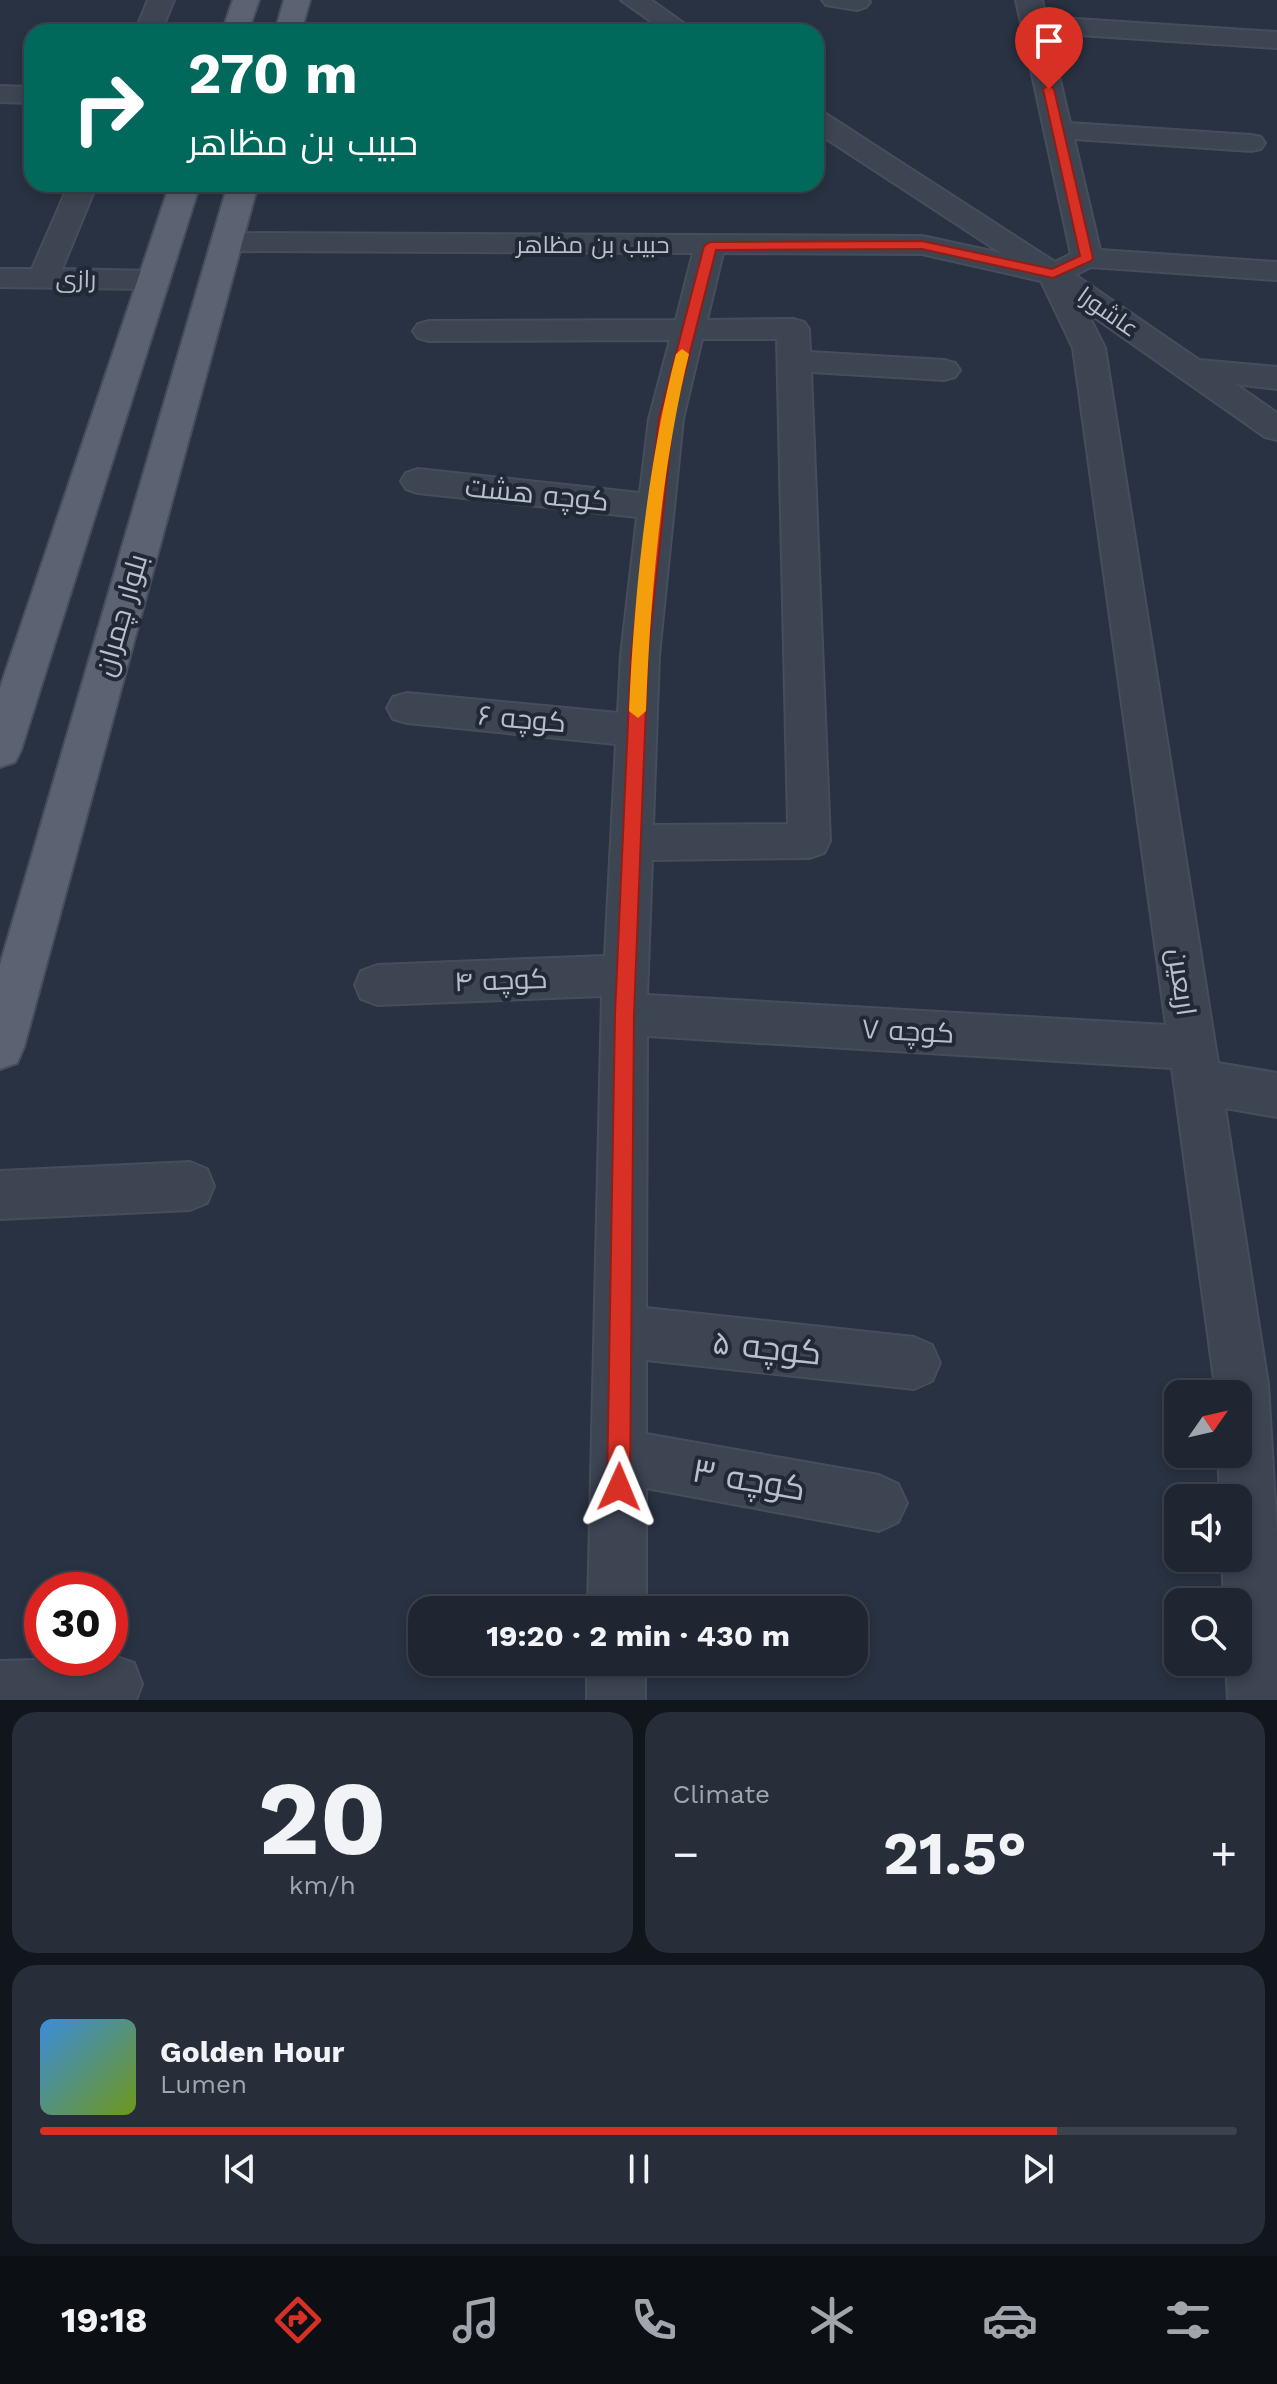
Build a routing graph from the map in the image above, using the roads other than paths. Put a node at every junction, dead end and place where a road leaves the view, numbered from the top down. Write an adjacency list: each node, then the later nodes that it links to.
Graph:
1 (161, 0): 6 (street)
2 (246, 0): 7 (main road)
3 (297, 0): 8 (main road)
4 (634, 0): 9 (street)
5 (1031, 12): 10 (street); 14 (street, اربعین)
6 (151, 24)
7 (238, 24)
8 (290, 24)
9 (671, 24)
10 (1277, 40)
11 (0, 94): 12 (street)
12 (24, 95)
13 (824, 125): 21 (street, عاشورا)
14 (1058, 130): 15 (street); 21 (street, اربعین)
15 (1251, 143)
16 (80, 192): 24 (street)
17 (182, 192): 25 (main road)
18 (241, 192): 19 (main road, بلوار چمران)
19 (226, 242): 20 (street, حبیب بن مظاهر); 41 (main road, بلوار چمران)
20 (710, 246): 21 (street, حبیب بن مظاهر); 26 (street)
21 (1070, 266): 22 (street); 29 (street, عاشورا); 42 (street, اربعین)
22 (1277, 271)
23 (0, 278): 24 (street, رازی)
24 (43, 278): 25 (street, رازی)
25 (153, 280): 37 (main road)
26 (689, 330): 27 (street); 28 (street); 34 (street)
27 (429, 331)
28 (794, 361): 30 (street); 38 (street)
29 (1189, 369): 31 (street); 32 (street, عاشورا)
30 (944, 370)
31 (1277, 378)
32 (1277, 429)
33 (418, 481): 34 (street, کوچه هشت)
34 (656, 507): 36 (street)
35 (407, 708): 36 (street, کوچه ۶)
36 (637, 730): 38 (street)
37 (0, 750)
38 (632, 843): 40 (street)
39 (377, 985): 40 (street, کوچه ۴)
40 (625, 994): 42 (street, کوچه ۷); 46 (street)
41 (0, 1047)
42 (1194, 1064): 43 (street, کوچه ۷); 55 (street, اربعین)
43 (1277, 1095)
44 (190, 1186): 45 (street)
45 (0, 1195)
46 (620, 1331): 47 (street, کوچه ۵); 48 (street)
47 (914, 1363)
48 (619, 1456): 49 (street, کوچه ۳); 50 (street)
49 (879, 1503)
50 (617, 1596)
51 (616, 1676): 54 (street)
52 (113, 1684): 53 (street)
53 (0, 1690)
54 (616, 1700)
55 (1257, 1700)

